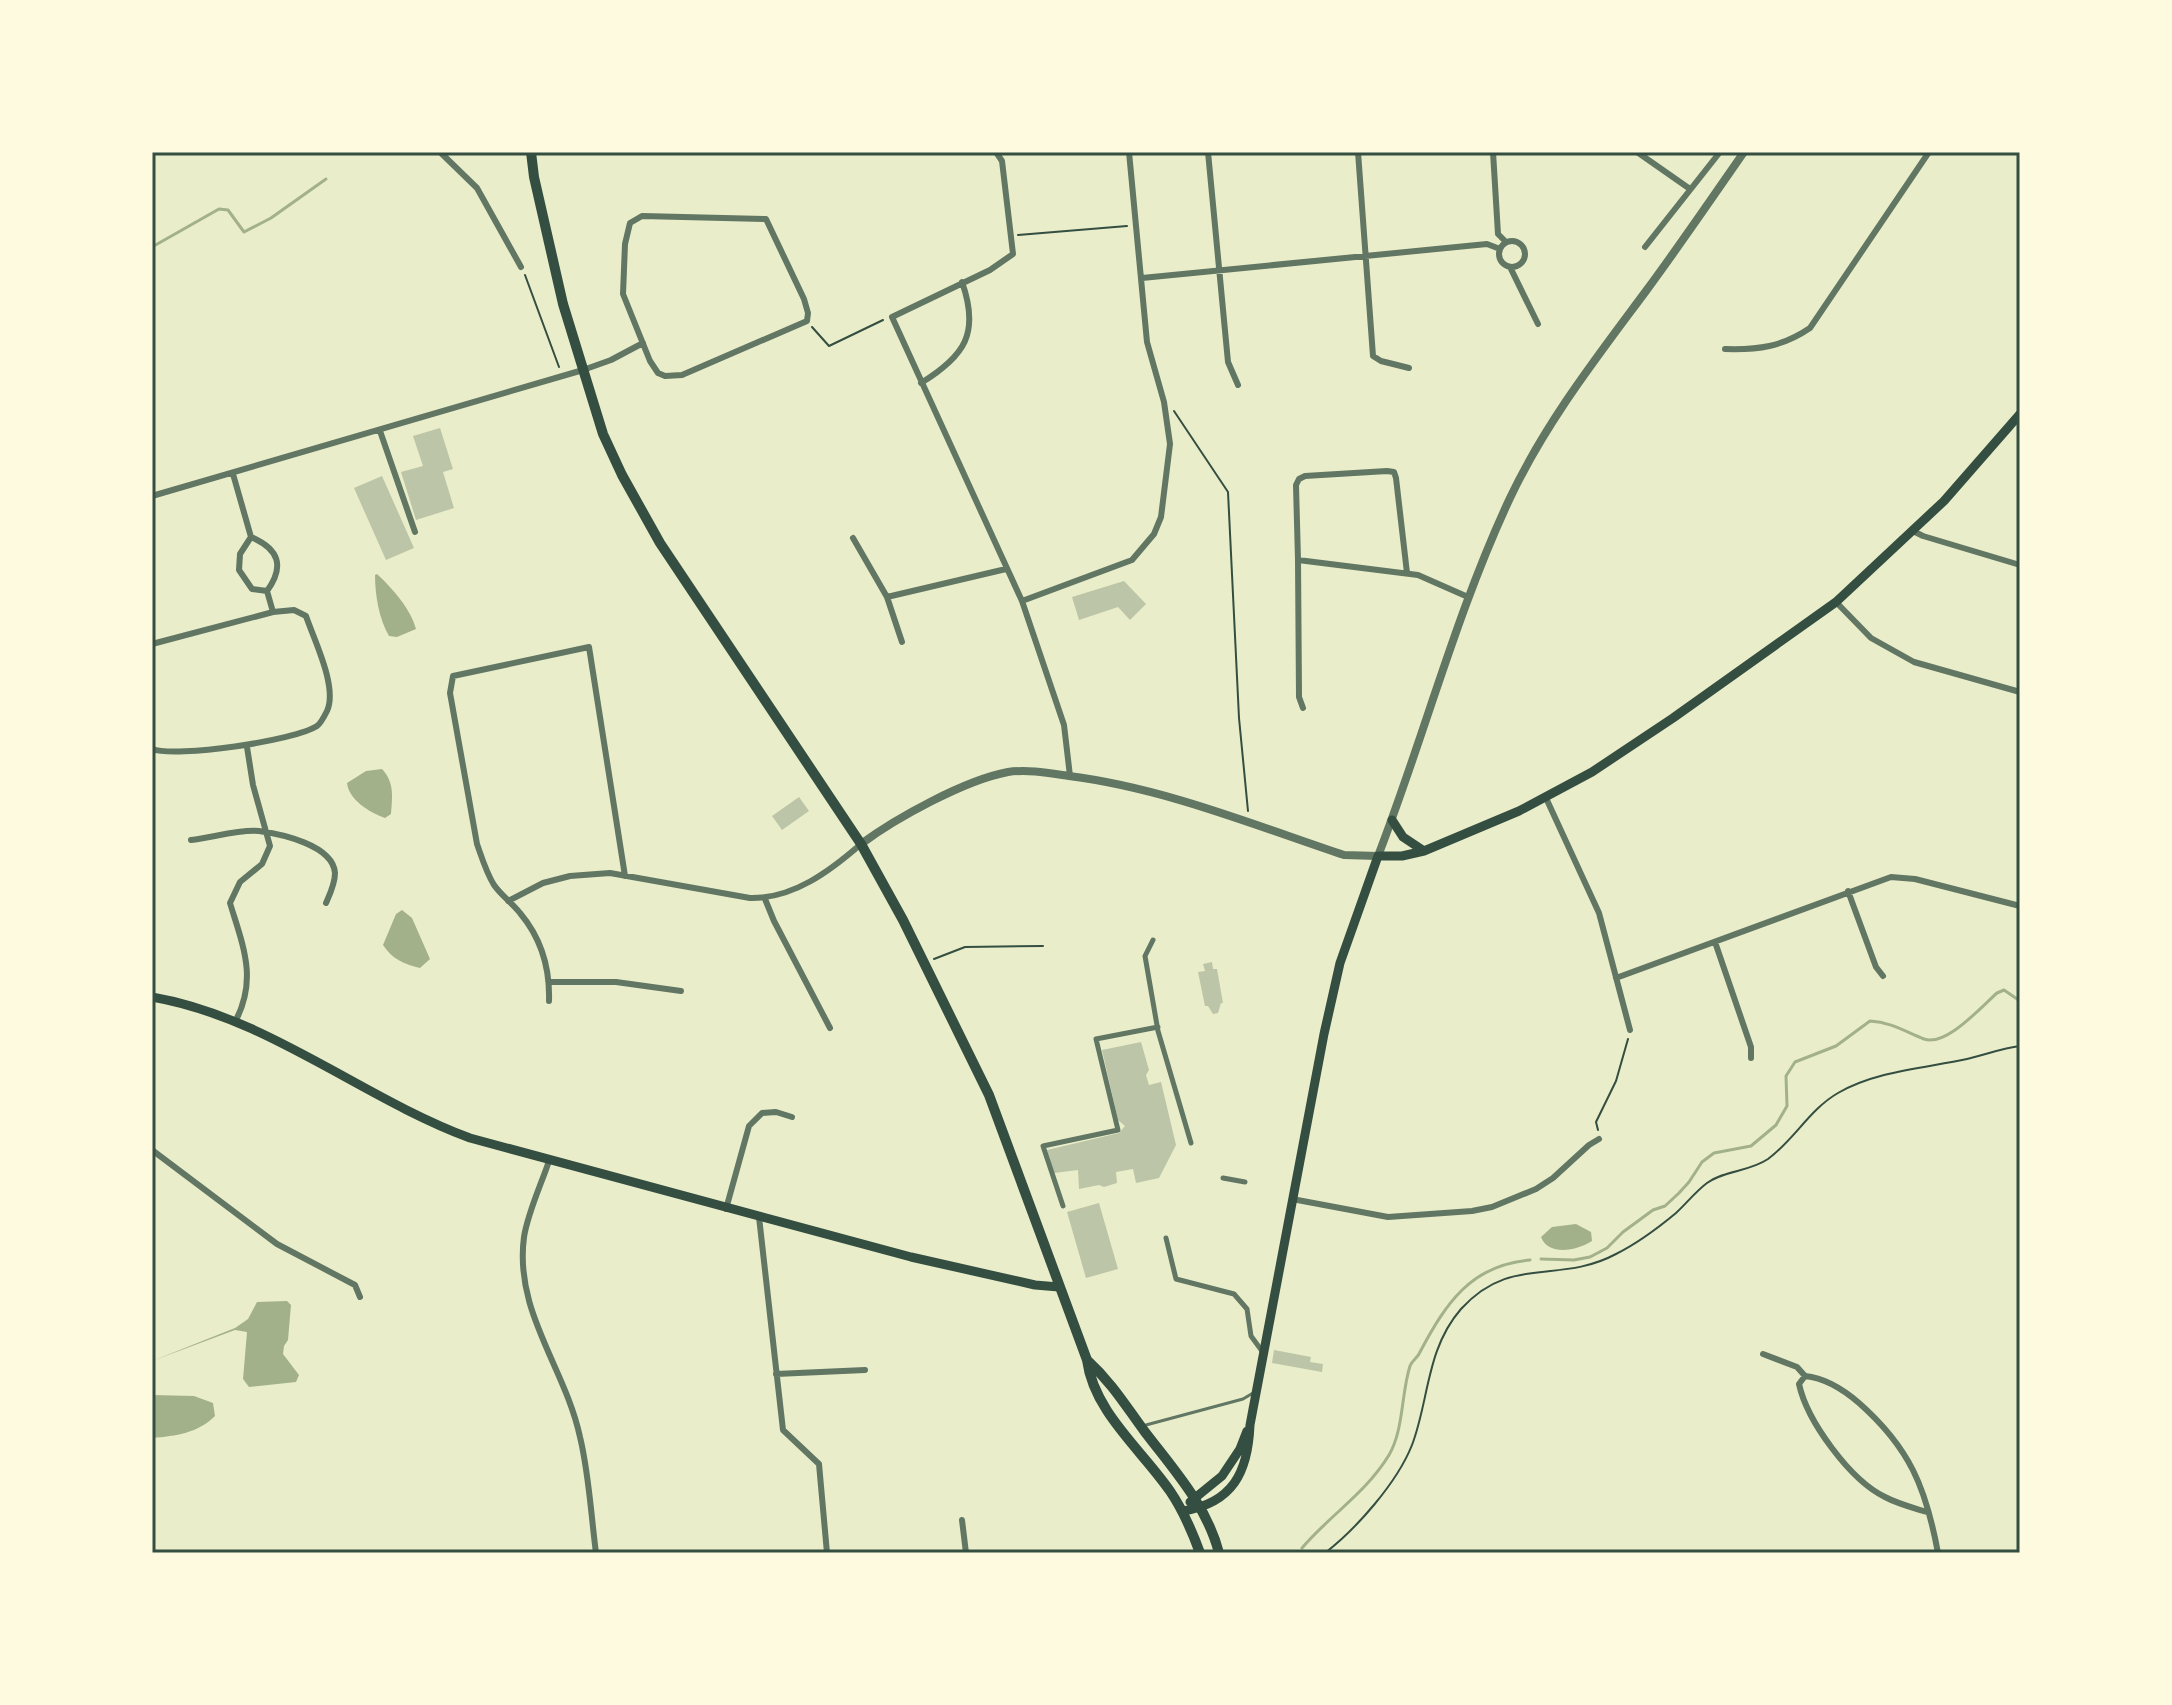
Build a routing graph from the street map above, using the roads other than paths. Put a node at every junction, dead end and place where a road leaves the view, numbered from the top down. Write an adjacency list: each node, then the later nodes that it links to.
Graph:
1 (440, 152): 17 (street)
2 (531, 152): 26 (main road)
3 (996, 152): 21 (street)
4 (1129, 152): 20 (street)
5 (1208, 152): 19 (street)
6 (1358, 152): 16 (street)
7 (1493, 152): 13 (street)
8 (1637, 152): 12 (street)
9 (1720, 152): 12 (street)
10 (1744, 152): 43 (street)
11 (1929, 152): 24 (street)
12 (1690, 189): 14 (street)
13 (1506, 242): 15 (street); 18 (street)
14 (1645, 247)
15 (1500, 249): 16 (street); 18 (street)
16 (1367, 257): 19 (street); 25 (street)
17 (521, 267)
18 (1510, 267): 22 (street)
19 (1219, 271): 20 (street); 28 (street)
20 (1142, 278): 44 (street)
21 (962, 282): 27 (street); 27 (street)
22 (1538, 324)
23 (643, 343): 23 (street); 26 (street)
24 (1725, 349)
25 (1409, 368)
26 (583, 370): 30 (street); 58 (main road)
27 (921, 383): 39 (street)
28 (1238, 385)
29 (2020, 414): 33 (main road)
30 (380, 431): 31 (street); 34 (street)
31 (233, 474): 32 (street); 35 (street)
32 (152, 496)
33 (1913, 531): 38 (street); 45 (main road)
34 (415, 532)
35 (251, 537): 41 (street); 41 (street)
36 (853, 538): 42 (street)
37 (1298, 560): 40 (street); 40 (street); 50 (street)
38 (2020, 565)
39 (1006, 569): 42 (street); 44 (street)
40 (1407, 573): 43 (street)
41 (267, 591): 46 (street)
42 (887, 597): 47 (street)
43 (1468, 597): 55 (street)
44 (1022, 601): 53 (street)
45 (1836, 602): 49 (street); 54 (main road)
46 (273, 612): 48 (street); 51 (street)
47 (902, 642)
48 (152, 644)
49 (2020, 692)
50 (1303, 708)
51 (247, 747): 52 (street); 56 (street)
52 (152, 749)
53 (1070, 776): 58 (street); 60 (street)
54 (1546, 798): 59 (main road); 70 (street)
55 (1392, 820): 59 (main road); 60 (street)
56 (268, 834): 57 (street); 65 (street); 75 (street)
57 (191, 840)
58 (861, 844): 63 (street); 92 (main road)
59 (1424, 851): 60 (main road)
60 (1378, 856): 87 (main road)
61 (625, 876): 63 (street); 64 (street); 64 (street)
62 (1848, 891): 66 (street); 68 (street); 69 (street)
63 (765, 899): 77 (street)
64 (508, 901): 71 (street)
65 (326, 903)
66 (2020, 906)
67 (1153, 940): 76 (street)
68 (1715, 942): 70 (street); 79 (street)
69 (1883, 976)
70 (1616, 978): 78 (street)
71 (549, 982): 72 (street); 74 (street)
72 (681, 991)
73 (152, 997): 75 (main road)
74 (549, 1001)
75 (235, 1022): 84 (main road)
76 (1158, 1027): 82 (street); 88 (street)
77 (830, 1028)
78 (1630, 1030)
79 (1751, 1058)
80 (792, 1117): 89 (street)
81 (1599, 1139): 87 (street)
82 (1191, 1143)
83 (152, 1150): 93 (street)
84 (549, 1161): 89 (main road); 108 (street)
85 (1223, 1178): 86 (street)
86 (1245, 1182)
87 (1292, 1199): 94 (main road)
88 (1063, 1206)
89 (726, 1209): 90 (main road)
90 (759, 1217): 92 (main road); 98 (street)
91 (1166, 1238): 94 (street)
92 (1059, 1287): 96 (main road)
93 (360, 1297)
94 (1263, 1353): 100 (main road)
95 (1763, 1354): 99 (street)
96 (1087, 1360): 102 (main road); 105 (main road)
97 (865, 1370): 98 (street)
98 (776, 1374): 109 (street)
99 (1805, 1376): 106 (street); 106 (street)
100 (1256, 1391): 101 (main road); 102 (lane)
101 (1250, 1425): 103 (main road); 104 (main road)
102 (1141, 1426): 103 (main road)
103 (1194, 1497): 104 (main road); 105 (main road)
104 (1200, 1509): 105 (main road); 112 (main road)
105 (1183, 1511): 111 (main road)
106 (1927, 1512): 113 (street)
107 (962, 1520): 110 (street)
108 (596, 1553)
109 (827, 1553)
110 (966, 1553)
111 (1200, 1553)
112 (1219, 1553)
113 (1938, 1553)

